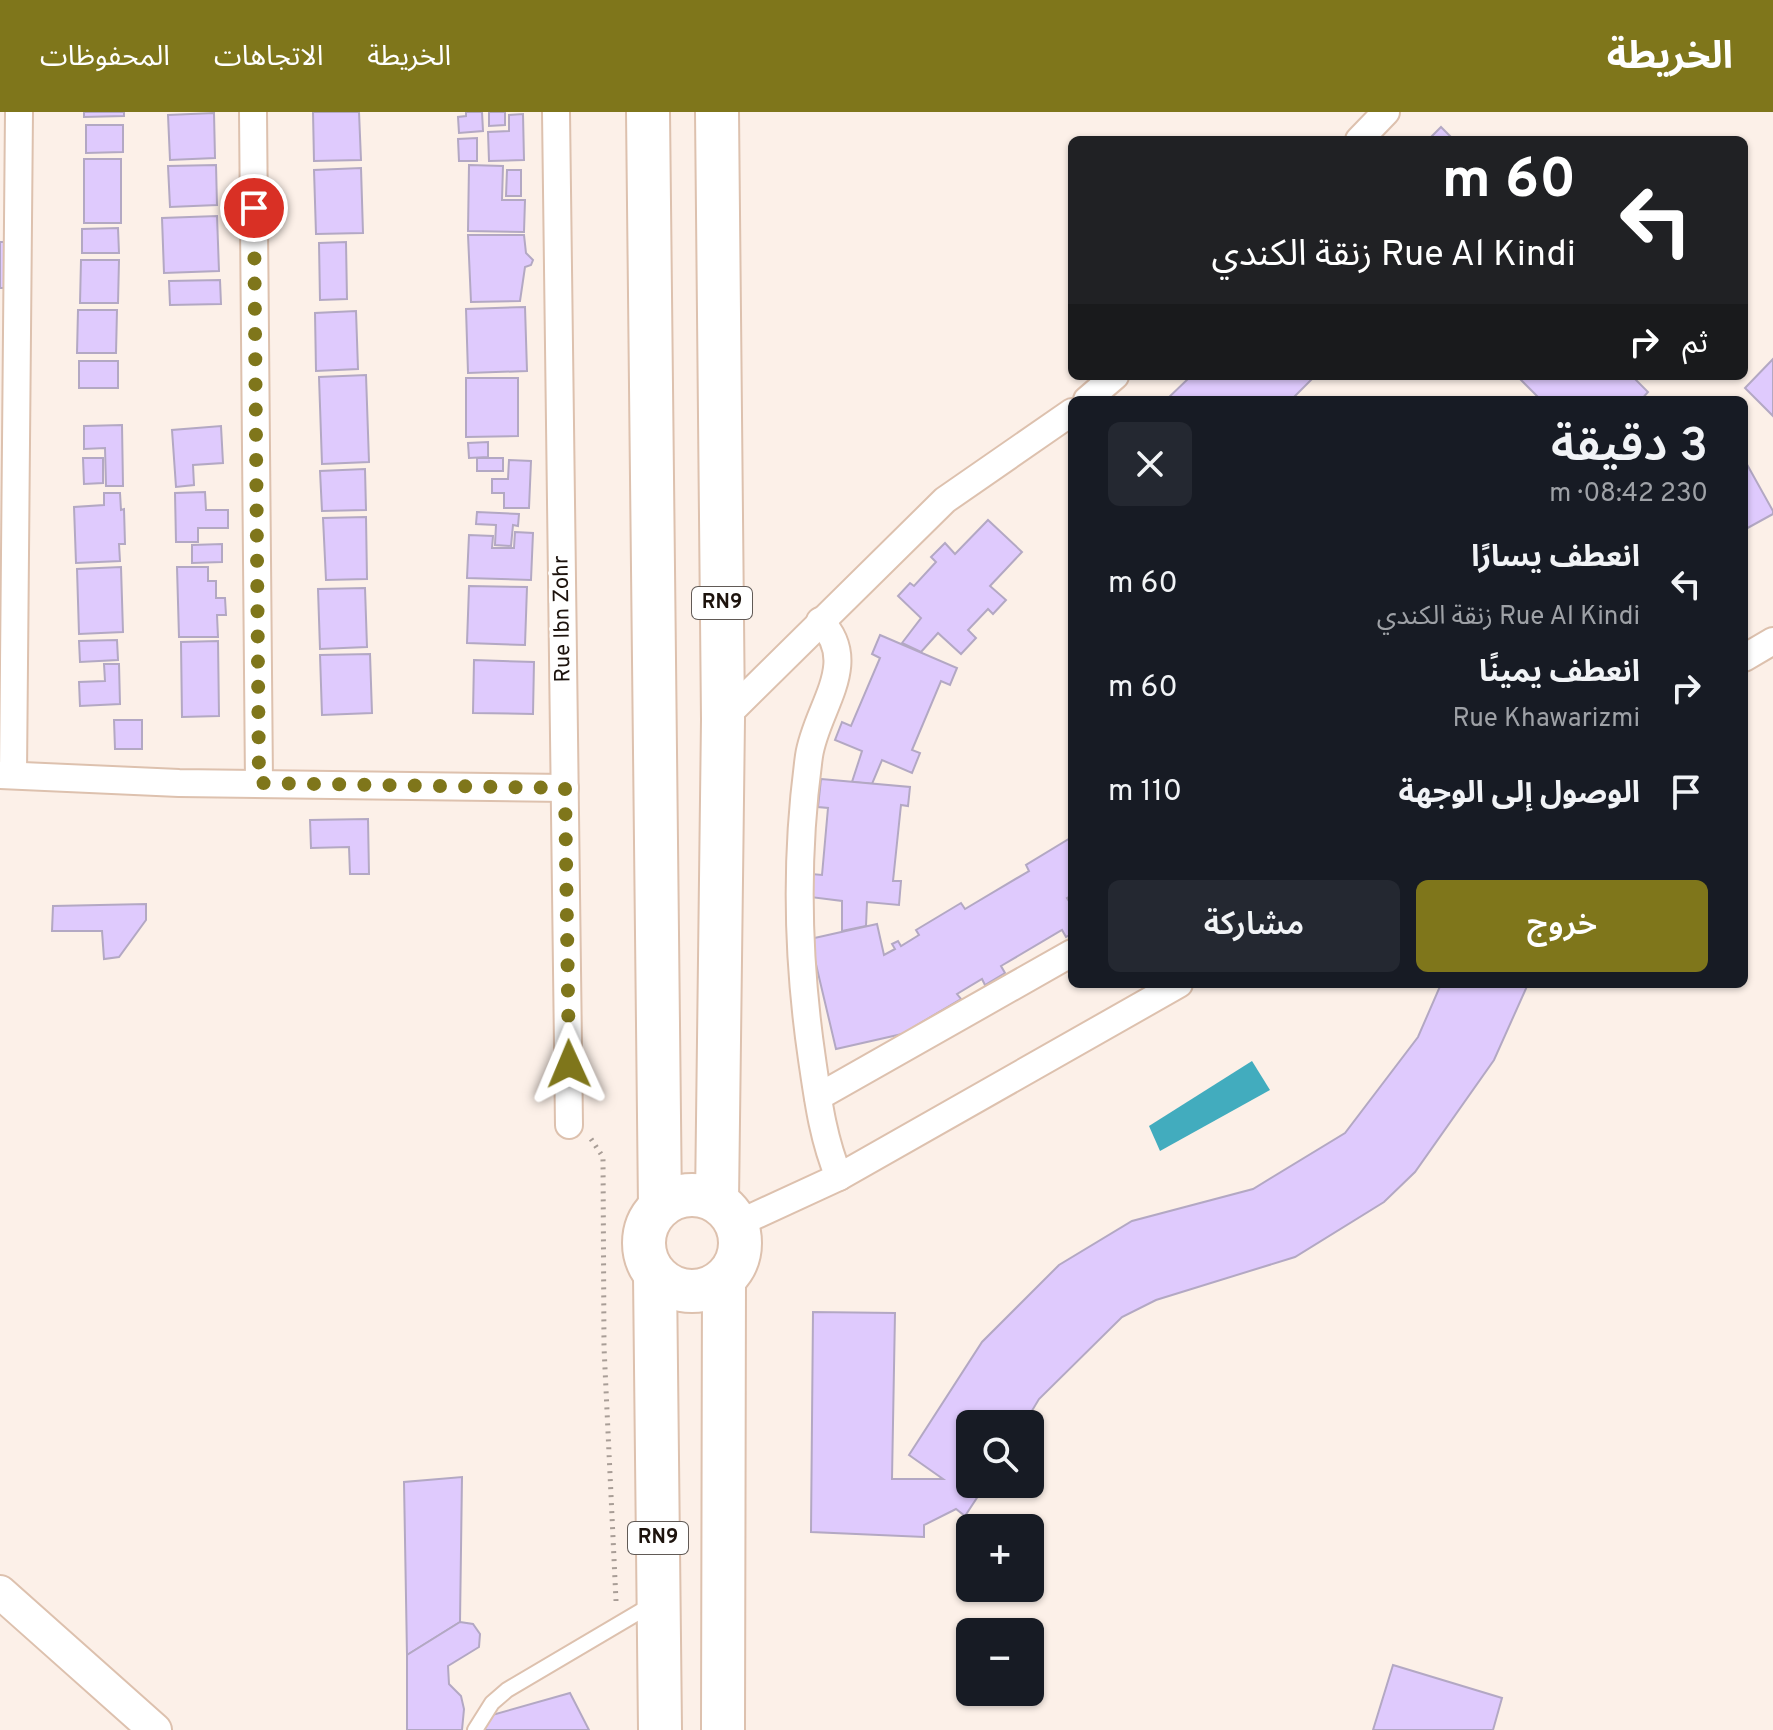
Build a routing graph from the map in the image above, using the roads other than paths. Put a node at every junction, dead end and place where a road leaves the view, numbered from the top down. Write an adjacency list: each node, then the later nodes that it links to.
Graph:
1 (19, 112): 15 (street)
2 (253, 112): 16 (street)
3 (556, 112): 17 (street, Rue Ibn Zohr)
4 (648, 112): 23 (main road, RN9)
5 (717, 112): 14 (main road, RN9)
6 (1386, 112): 7 (street)
7 (1363, 136)
8 (1110, 380): 9 (street)
9 (1092, 396)
10 (1068, 415): 11 (street)
11 (820, 621): 14 (street); 20 (street)
12 (1773, 641): 13 (street)
13 (1748, 656)
14 (723, 719): 24 (main road, RN9)
15 (6, 774): 16 (street)
16 (259, 783): 17 (street)
17 (565, 788): 21 (street, Rue Ibn Zohr)
18 (1068, 955): 20 (street)
19 (1172, 988): 22 (street)
20 (818, 1097): 22 (street)
21 (569, 1125)
22 (839, 1177): 24 (street)
23 (660, 1207): 24 (main road); 25 (main road, RN9)
24 (727, 1212): 26 (main road, RN9)
25 (655, 1276): 26 (main road); 28 (main road, RN9)
26 (724, 1280): 32 (main road, RN9)
27 (0, 1592): 29 (street)
28 (658, 1600): 30 (lane); 31 (main road, RN9)
29 (155, 1730)
30 (475, 1730)
31 (660, 1730)
32 (723, 1730)

